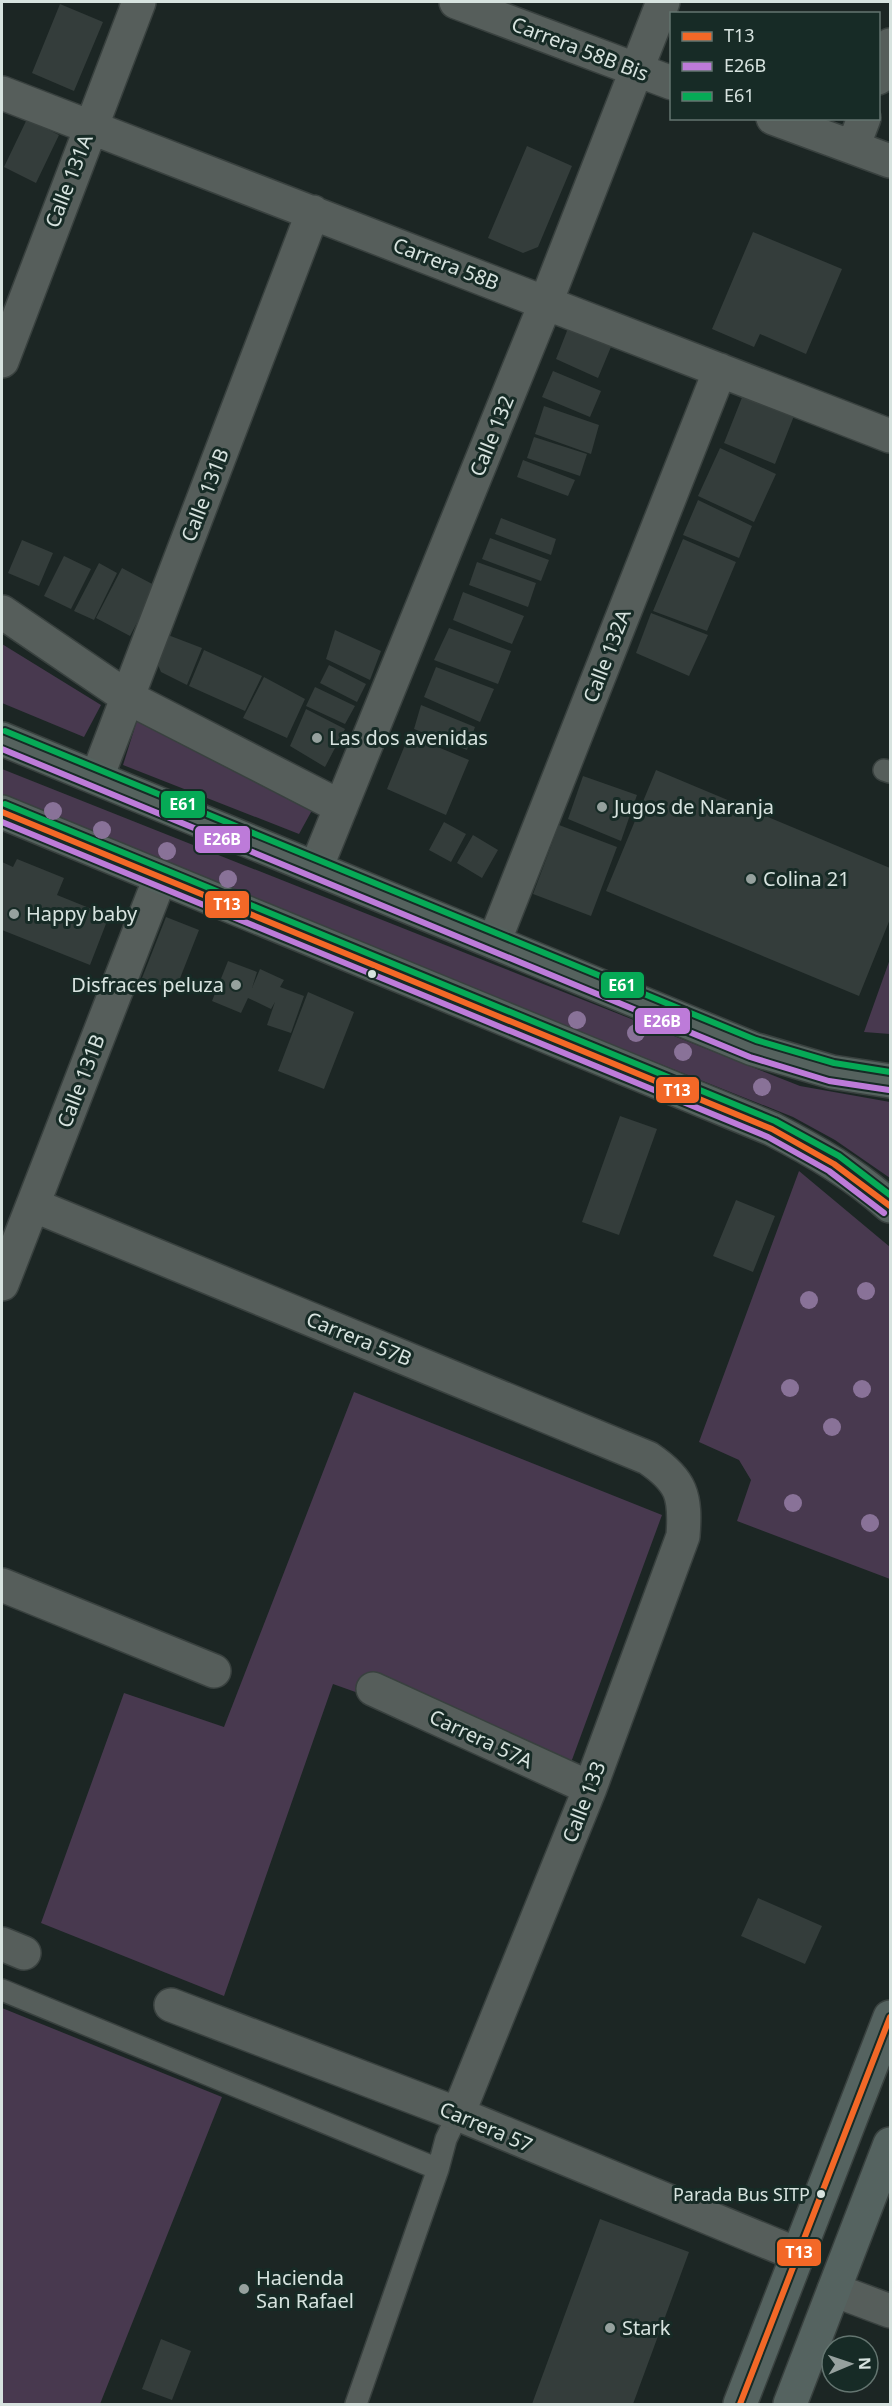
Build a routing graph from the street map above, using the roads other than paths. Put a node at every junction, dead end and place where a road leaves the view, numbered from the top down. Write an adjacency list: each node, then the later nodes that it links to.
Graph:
1 (139, 2): 10 (street, Calle 131A)
2 (456, 2): 5 (street, Carrera 58B Bis)
3 (663, 2): 5 (street, Calle 132)
4 (891, 45): 6 (street)
5 (636, 70): 7 (street, Carrera 58B Bis); 14 (street, Calle 132)
6 (880, 75)
7 (670, 82)
8 (2, 93): 10 (street, Carrera 58B)
9 (784, 120): 11 (street)
10 (90, 126): 13 (street, Carrera 58B); 15 (street, Calle 131A)
11 (858, 133): 12 (street)
12 (891, 161)
13 (313, 212): 14 (street, Carrera 58B); 19 (street, Calle 131B)
14 (546, 302): 16 (street, Carrera 58B); 22 (street, Calle 132)
15 (2, 361)
16 (720, 370): 17 (street, Carrera 58B); 26 (street, Calle 132A)
17 (891, 436)
18 (2, 612): 19 (street)
19 (127, 697): 21 (street, Calle 131B); 22 (street)
20 (2, 739): 21 (main road)
21 (97, 777): 24 (main road)
22 (341, 807): 24 (street, Calle 132)
23 (2, 812): 25 (main road)
24 (316, 868): 26 (main road)
25 (160, 878): 28 (street, Calle 131B); 29 (main road)
26 (494, 942): 27 (main road)
27 (891, 1081)
28 (33, 1204): 30 (street, Calle 131B); 31 (street, Carrera 57B)
29 (891, 1206)
30 (2, 1284)
31 (678, 1484): 35 (street, Calle 133)
32 (2, 1585): 33 (street)
33 (214, 1671)
34 (373, 1689): 35 (street, Carrera 57A)
35 (590, 1788): 39 (street, Calle 133)
36 (2, 1990): 41 (lane)
37 (171, 2004): 39 (street, Carrera 57)
38 (891, 2017): 42 (main road)
39 (458, 2114): 41 (lane); 42 (street, Carrera 57)
40 (891, 2144): 43 (main road)
41 (438, 2169): 45 (lane)
42 (799, 2255): 46 (main road)
43 (834, 2290): 44 (street); 47 (main road)
44 (891, 2311)
45 (356, 2404)
46 (740, 2404)
47 (790, 2404)

